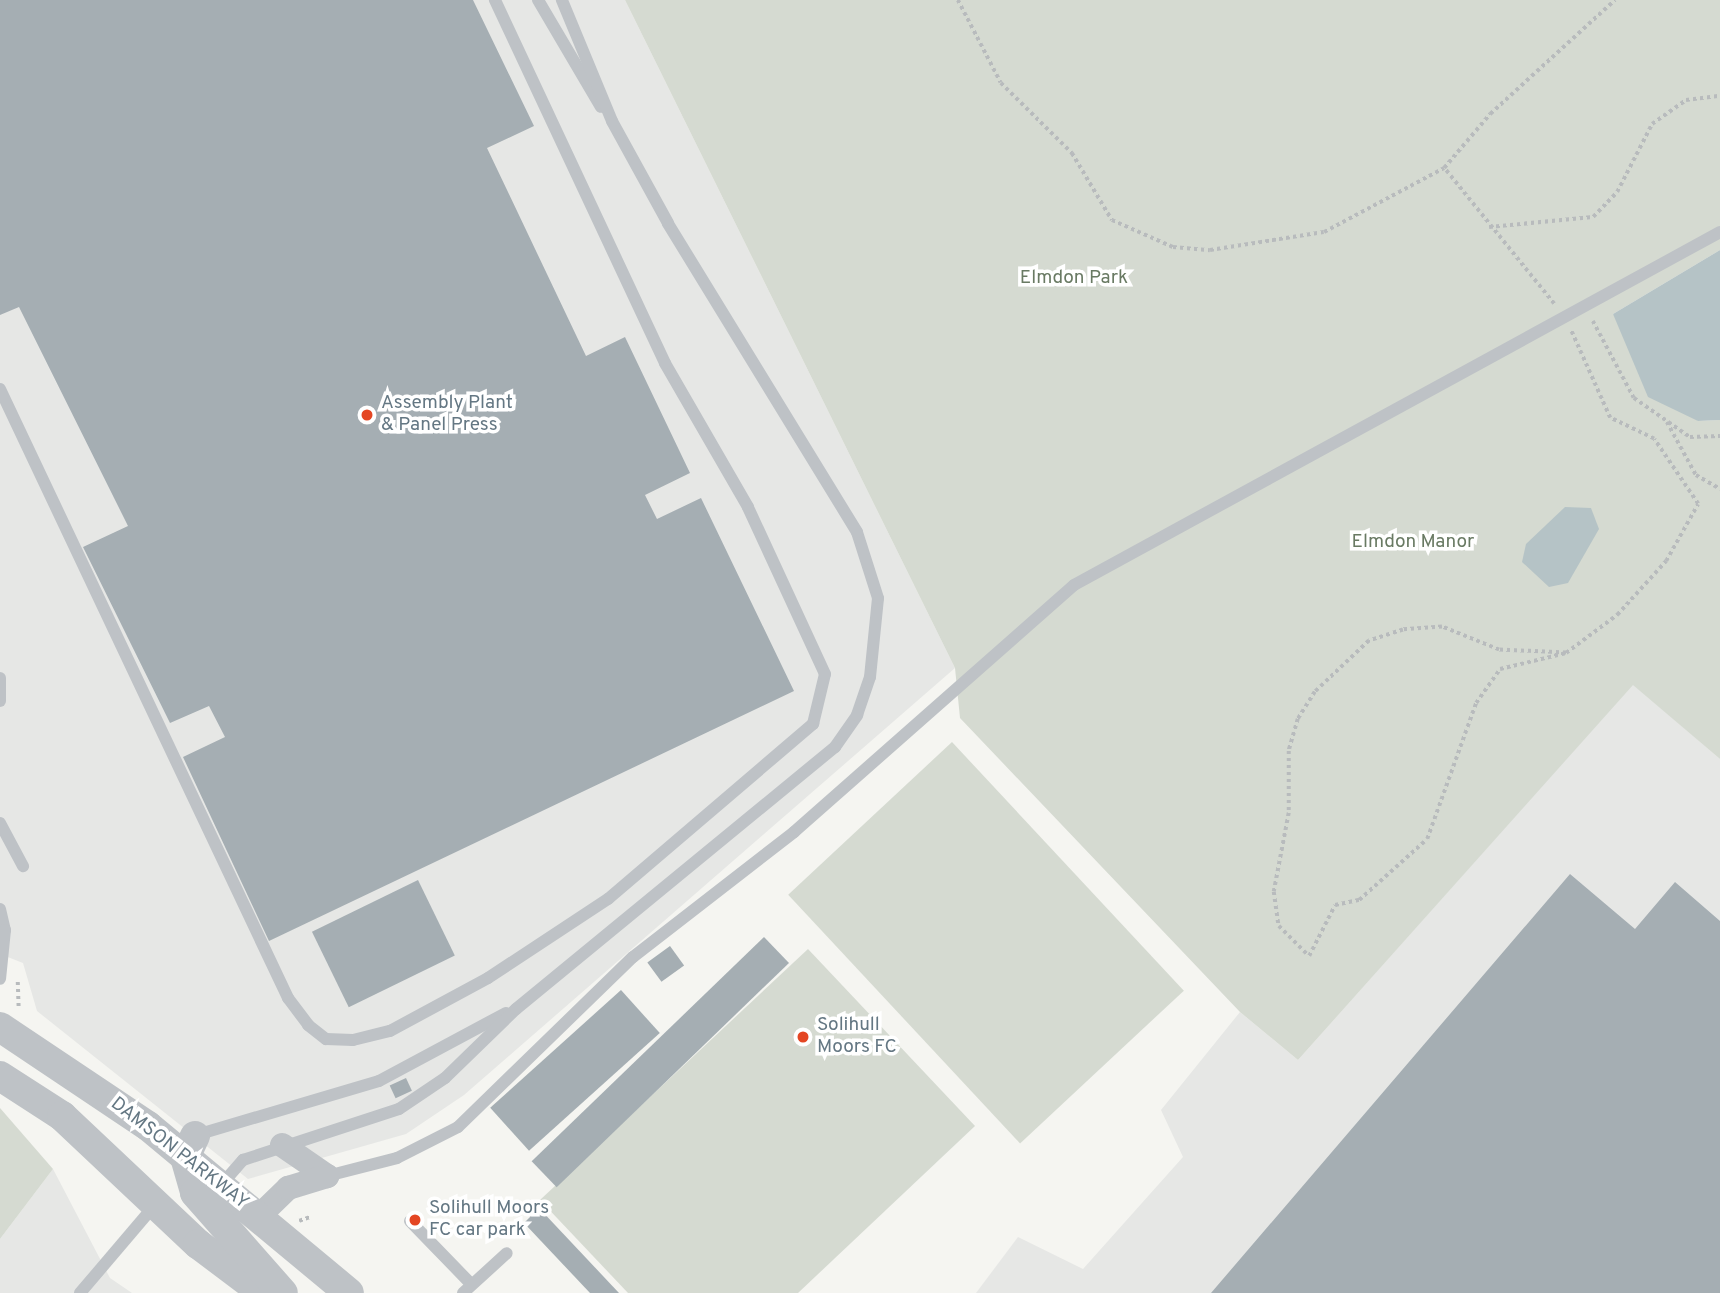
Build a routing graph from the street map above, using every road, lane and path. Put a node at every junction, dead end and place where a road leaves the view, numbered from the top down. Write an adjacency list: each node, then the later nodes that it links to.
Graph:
1 (495, 0): 13 (lane)
2 (538, 0): 7 (lane)
3 (562, 0): 7 (lane)
4 (958, 0): 8 (path)
5 (1615, 0): 8 (path)
6 (1720, 96): 9 (path)
7 (612, 121): 24 (lane)
8 (1444, 168): 9 (path)
9 (1488, 227): 12 (path)
10 (1720, 232): 11 (lane)
11 (1587, 310): 12 (lane); 14 (path)
12 (1567, 321): 17 (path); 29 (lane)
13 (0, 389)
14 (1665, 420): 15 (path); 16 (path)
15 (1720, 436)
16 (1720, 489)
17 (1566, 653): 17 (path)
18 (0, 678): 19 (lane)
19 (0, 701)
20 (0, 823): 21 (lane)
21 (23, 866)
22 (0, 909): 23 (lane)
23 (0, 979)
24 (516, 1009): 27 (lane); 28 (lane)
25 (0, 1027): 28 (street, DAMSON PARKWAY)
26 (0, 1076): 31 (street)
27 (282, 1145): 29 (street); 30 (lane)
28 (190, 1146): 30 (street, DAMSON PARKWAY)
29 (327, 1176): 32 (street)
30 (208, 1189): 31 (street); 32 (street, DAMSON PARKWAY); 38 (street)
31 (152, 1196): 36 (lane); 37 (street)
32 (258, 1217): 39 (street, DAMSON PARKWAY)
33 (410, 1221): 35 (lane)
34 (507, 1253): 35 (lane)
35 (466, 1288)
36 (80, 1293)
37 (263, 1293)
38 (283, 1293)
39 (349, 1293)

